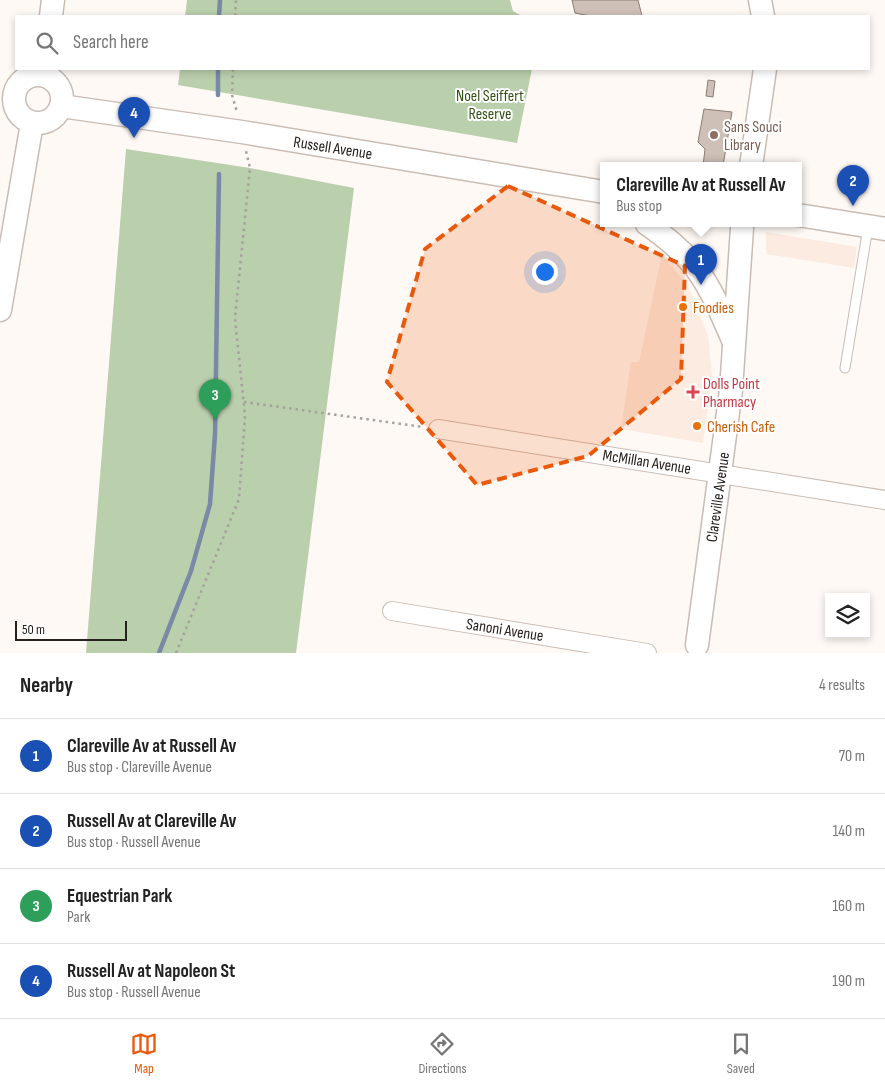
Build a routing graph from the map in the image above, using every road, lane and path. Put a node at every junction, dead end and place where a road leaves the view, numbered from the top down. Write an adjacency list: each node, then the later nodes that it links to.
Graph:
1 (54, 0): 4 (street)
2 (236, 0): 5 (path)
3 (760, 0): 6 (street)
4 (51, 15)
5 (235, 15)
6 (763, 15)
7 (233, 70): 13 (path)
8 (765, 70): 14 (street)
9 (41, 72): 10 (street); 11 (street)
10 (7, 93): 12 (street)
11 (61, 106): 12 (street); 13 (street, Russell Avenue)
12 (32, 123): 20 (street)
13 (242, 132): 15 (street, Russell Avenue); 23 (path)
14 (752, 162)
15 (600, 191)
16 (802, 216): 19 (street)
17 (651, 227): 21 (street)
18 (742, 227): 21 (street, Clareville Avenue)
19 (877, 227): 22 (lane)
20 (0, 310)
21 (734, 343): 25 (street, Clareville Avenue)
22 (845, 368)
23 (244, 402): 24 (path); 29 (path)
24 (438, 429): 25 (street, McMillan Avenue)
25 (721, 473): 26 (street, McMillan Avenue); 28 (street, Clareville Avenue)
26 (885, 500)
27 (392, 611): 30 (street, Sanoni Avenue)
28 (695, 650)
29 (176, 653)
30 (647, 653)

